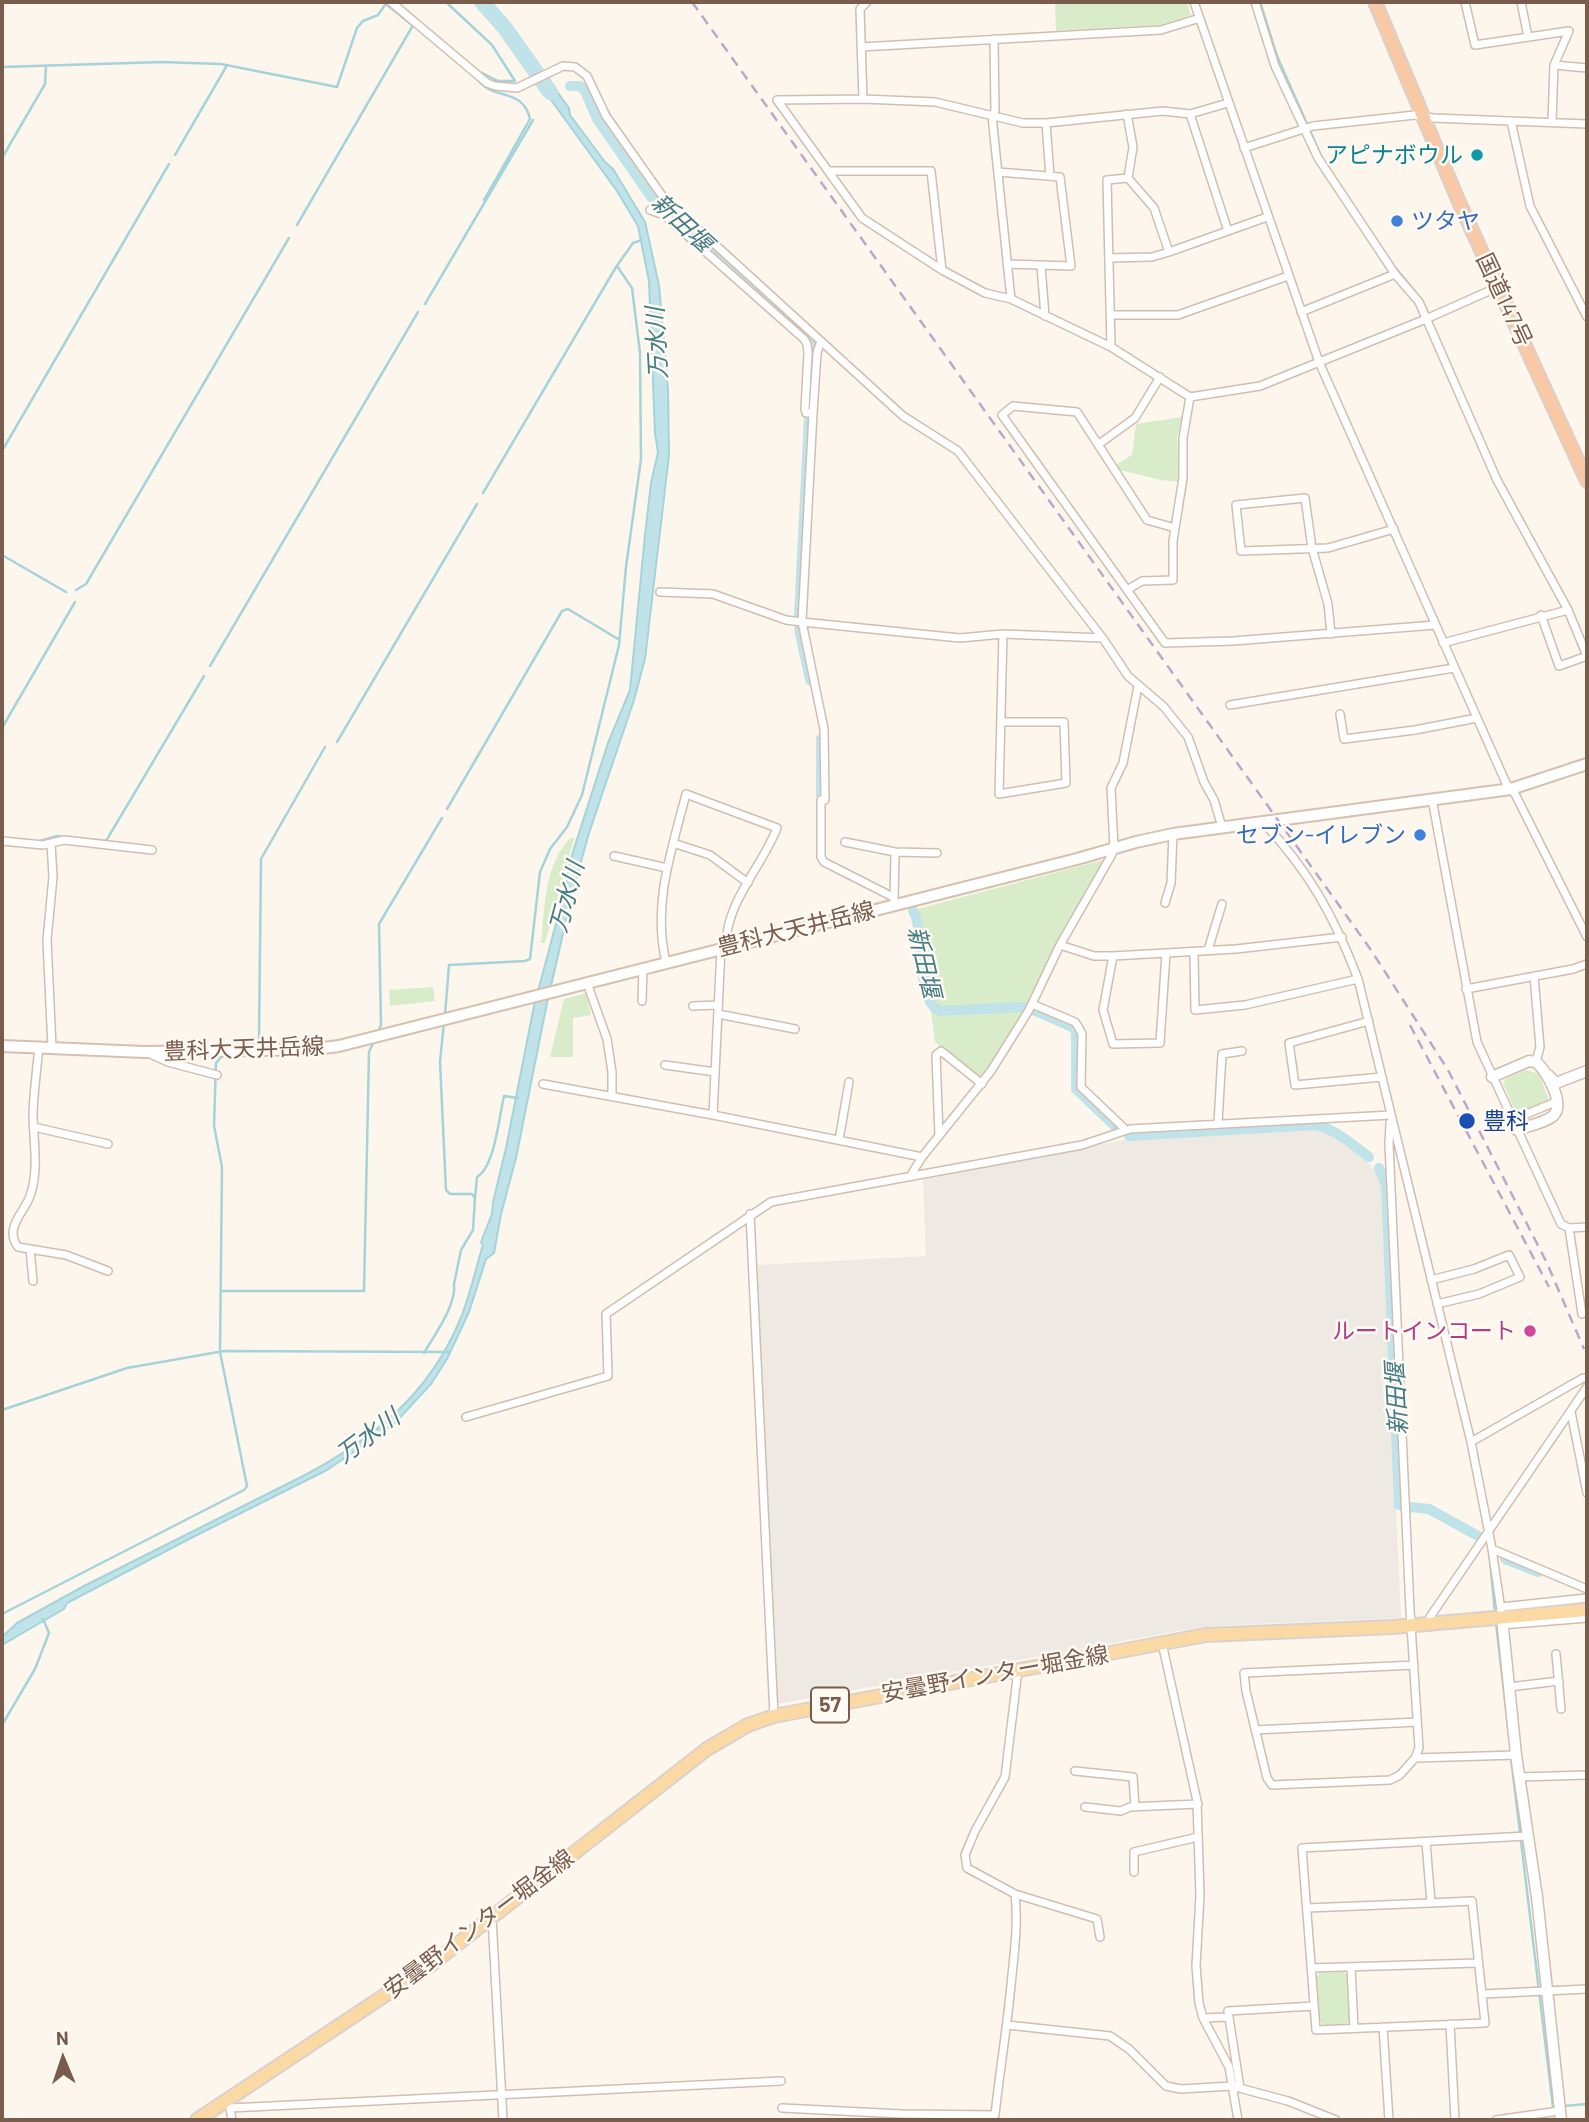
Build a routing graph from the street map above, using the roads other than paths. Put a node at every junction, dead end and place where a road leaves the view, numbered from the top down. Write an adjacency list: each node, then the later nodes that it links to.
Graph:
1 (391, 2): 47 (street)
2 (867, 2): 11 (street)
3 (1194, 2): 8 (street)
4 (1255, 2): 24 (street)
5 (1375, 2): 19 (highway, 国道147号)
6 (1465, 2): 9 (street)
7 (1521, 2): 9 (street)
8 (1200, 18): 10 (street); 15 (street)
9 (1528, 37): 12 (street)
10 (994, 39): 11 (street); 18 (street)
11 (861, 47): 14 (street)
12 (1554, 65): 13 (street); 21 (street)
13 (1587, 68)
14 (863, 99): 18 (street); 26 (street)
15 (1228, 103): 17 (street); 25 (street)
16 (1127, 114): 17 (street); 22 (street); 29 (street)
17 (1190, 114): 32 (street)
18 (992, 116): 22 (street); 27 (street)
19 (1424, 117): 20 (street); 24 (street); 40 (highway, 国道147号)
20 (1511, 121): 21 (street); 45 (street)
21 (1552, 122): 23 (street)
22 (1046, 123): 28 (street)
23 (1587, 124)
24 (1305, 128): 25 (street); 38 (street)
25 (1244, 148): 31 (street)
26 (829, 170): 37 (street); 37 (street)
27 (999, 172): 28 (street); 35 (street)
28 (1050, 176): 36 (street)
29 (1128, 178): 33 (street); 34 (street)
30 (650, 209): 49 (street)
31 (1267, 217): 32 (street); 39 (street)
32 (1228, 231): 33 (street)
33 (1169, 253): 34 (street)
34 (1108, 258): 43 (street)
35 (1008, 264): 36 (street); 41 (street)
36 (1041, 266): 44 (street)
37 (942, 270): 41 (street)
38 (1395, 274): 42 (street); 46 (street)
39 (1288, 275): 42 (street); 43 (street)
40 (1498, 287): 46 (street); 56 (highway, 国道147号)
41 (1011, 299): 44 (street)
42 (1301, 312): 51 (street)
43 (1112, 315): 48 (street)
44 (1045, 316): 48 (street)
45 (1587, 317)
46 (1426, 319): 51 (street); 62 (street)
47 (821, 341): 50 (street); 70 (street)
48 (1111, 346): 52 (street)
49 (808, 353): 50 (street); 54 (street)
50 (817, 353): 54 (street)
51 (1319, 362): 53 (street); 58 (street)
52 (1160, 377): 53 (street); 55 (street)
53 (1190, 397): 57 (street)
54 (813, 413): 64 (street)
55 (1099, 444): 57 (street); 60 (street)
56 (1587, 481)
57 (1175, 528): 60 (street)
58 (1394, 529): 59 (street); 65 (street)
59 (1312, 548): 59 (street); 68 (street)
60 (1128, 590): 68 (street)
61 (660, 592): 64 (street)
62 (1568, 610): 63 (street); 69 (street)
63 (1541, 615): 69 (street); 71 (street)
64 (802, 622): 67 (street); 95 (street)
65 (1435, 625): 68 (street); 71 (street)
66 (1587, 630): 69 (street)
67 (1003, 634): 70 (street); 77 (street)
68 (1331, 634)
69 (1579, 634)
70 (1102, 638): 73 (street)
71 (1443, 643): 72 (street)
72 (1454, 668): 74 (street); 76 (street)
73 (1138, 686): 82 (street); 88 (street)
74 (1230, 705)
75 (1340, 714): 76 (street)
76 (1477, 718): 79 (street)
77 (1001, 722): 77 (street)
78 (1587, 764): 79 (main road, 豊科大天井岳線)
79 (1511, 789): 80 (main road, 豊科大天井岳線); 99 (street)
80 (1432, 799): 81 (main road, 豊科大天井岳線); 112 (street)
81 (1263, 822): 82 (main road, 豊科大天井岳線); 98 (street)
82 (1222, 827): 83 (main road, 豊科大天井岳線)
83 (1173, 834): 88 (main road, 豊科大天井岳線); 96 (street)
84 (2, 841): 86 (street)
85 (845, 842): 90 (street)
86 (51, 843): 89 (street); 121 (street)
87 (673, 843): 93 (street); 94 (street); 94 (street)
88 (1114, 848): 95 (main road, 豊科大天井岳線); 100 (street)
89 (152, 850)
90 (895, 852): 91 (street); 95 (street)
91 (937, 853)
92 (614, 856): 93 (street)
93 (667, 867): 106 (street)
94 (748, 883): 101 (street)
95 (894, 900): 101 (main road, 豊科大天井岳線)
96 (1165, 903)
97 (1222, 904): 102 (street)
98 (1342, 937): 102 (street); 110 (street)
99 (1587, 937)
100 (1060, 944): 105 (street); 114 (street)
101 (723, 948): 106 (main road, 豊科大天井岳線); 116 (street)
102 (1208, 950): 104 (street)
103 (1166, 953): 104 (street); 105 (street); 105 (street)
104 (1194, 953): 110 (street)
105 (1113, 956)
106 (666, 962): 108 (main road, 豊科大天井岳線)
107 (1587, 964): 109 (street)
108 (643, 968): 111 (main road, 豊科大天井岳線); 113 (street)
109 (1534, 976): 112 (street); 124 (street)
110 (1358, 979): 117 (street)
111 (587, 983): 123 (main road, 豊科大天井岳線); 136 (street)
112 (1466, 989): 131 (street)
113 (642, 1001)
114 (1031, 1004): 135 (street); 143 (street)
115 (693, 1006): 116 (street)
116 (718, 1010): 118 (street); 127 (street)
117 (1369, 1021): 130 (street); 130 (street)
118 (795, 1029)
119 (2, 1046): 120 (main road, 豊科大天井岳線)
120 (39, 1046): 121 (main road, 豊科大天井岳線); 142 (street)
121 (52, 1047): 123 (main road, 豊科大天井岳線)
122 (1242, 1051): 141 (street)
123 (145, 1052): 128 (street)
124 (1536, 1062): 129 (street); 131 (street)
125 (665, 1065): 127 (street)
126 (1587, 1071): 132 (street)
127 (715, 1072): 138 (street)
128 (217, 1075)
129 (1548, 1075): 132 (street); 137 (street)
130 (1382, 1077): 139 (street)
131 (1492, 1077): 140 (street)
132 (1565, 1081): 137 (street)
133 (849, 1082): 146 (street)
134 (543, 1084): 136 (street)
135 (982, 1084): 145 (street); 145 (street)
136 (611, 1096): 138 (street)
137 (1558, 1101): 140 (street); 144 (street)
138 (713, 1115): 146 (street)
139 (1391, 1115): 141 (street); 157 (street); 175 (street)
140 (1512, 1120): 144 (street)
141 (1217, 1123): 143 (street)
142 (34, 1127): 147 (street); 154 (street)
143 (1125, 1129): 149 (street)
144 (1517, 1130): 152 (street)
145 (939, 1136): 148 (street)
146 (839, 1140): 148 (street)
147 (108, 1144)
148 (922, 1157): 149 (street)
149 (911, 1175): 150 (street)
150 (750, 1214): 164 (street); 183 (street)
151 (1587, 1227): 152 (street)
152 (1569, 1228): 160 (street)
153 (2, 1229): 154 (street)
154 (12, 1230): 155 (street)
155 (30, 1249): 156 (street); 158 (street)
156 (108, 1271)
157 (1431, 1280): 159 (street); 159 (street)
158 (33, 1281)
159 (1437, 1304): 165 (street)
160 (1582, 1314)
161 (1587, 1378): 165 (street)
162 (1587, 1389): 163 (street)
163 (1571, 1412): 166 (street); 167 (street)
164 (466, 1417)
165 (1471, 1442): 167 (street)
166 (1587, 1493)
167 (1490, 1531): 168 (street); 174 (street)
168 (1492, 1549): 169 (street); 172 (street)
169 (1587, 1589)
170 (1587, 1598): 172 (street)
171 (1587, 1610): 172 (main road, 安曇野インター堀金線 / 57)
172 (1502, 1617): 173 (street); 174 (main road, 安曇野インター堀金線 / 57); 181 (street)
173 (1587, 1618)
174 (1430, 1624): 175 (main road, 安曇野インター堀金線 / 57)
175 (1412, 1626): 176 (main road, 安曇野インター堀金線 / 57); 178 (street)
176 (1162, 1643): 179 (main road, 安曇野インター堀金線 / 57); 191 (street)
177 (1556, 1654): 180 (street)
178 (1414, 1665): 184 (street); 185 (street)
179 (1018, 1669): 183 (main road, 安曇野インター堀金線 / 57); 198 (street)
180 (1559, 1681): 181 (street); 182 (street)
181 (1509, 1687): 186 (street)
182 (1561, 1709)
183 (774, 1716): 201 (main road, 安曇野インター堀金線 / 57)
184 (1417, 1722): 185 (street); 187 (street)
185 (1255, 1730): 187 (street)
186 (1516, 1755): 187 (street); 190 (street)
187 (1415, 1758)
188 (1076, 1771): 193 (street)
189 (1587, 1774): 190 (street)
190 (1520, 1777): 194 (street)
191 (1198, 1804): 193 (street); 195 (street)
192 (1085, 1807): 193 (street)
193 (1135, 1807)
194 (1527, 1836): 196 (street); 207 (street)
195 (1199, 1837): 197 (street); 211 (street)
196 (1426, 1842): 199 (street); 200 (street)
197 (1134, 1872)
198 (1015, 1894): 202 (street); 213 (street)
199 (1431, 1903): 200 (street); 203 (street)
200 (1307, 1908): 205 (street)
201 (492, 1917): 218 (street); 219 (main road, 安曇野インター堀金線 / 57)
202 (1100, 1937)
203 (1478, 1963): 204 (street); 208 (street)
204 (1351, 1967): 205 (street); 215 (street)
205 (1311, 1968): 209 (street)
206 (1587, 1989): 207 (street)
207 (1547, 1991): 208 (street); 221 (street)
208 (1482, 1994): 212 (street)
209 (1314, 2006): 210 (street); 215 (street)
210 (1227, 2017): 211 (street); 217 (street)
211 (1203, 2018): 217 (street)
212 (1450, 2024): 214 (street); 228 (street)
213 (1007, 2025): 217 (street); 220 (street)
214 (1383, 2027): 215 (street); 227 (street)
215 (1354, 2028)
216 (781, 2081): 218 (street)
217 (1236, 2087): 225 (street); 226 (street)
218 (502, 2095): 219 (street); 224 (street)
219 (229, 2104): 222 (main road, 安曇野インター堀金線 / 57); 223 (street)
220 (782, 2108)
221 (1560, 2116): 229 (street)
222 (197, 2120)
223 (232, 2120)
224 (503, 2120)
225 (1238, 2120)
226 (1336, 2120)
227 (1389, 2120)
228 (1455, 2120)
229 (1496, 2120)

